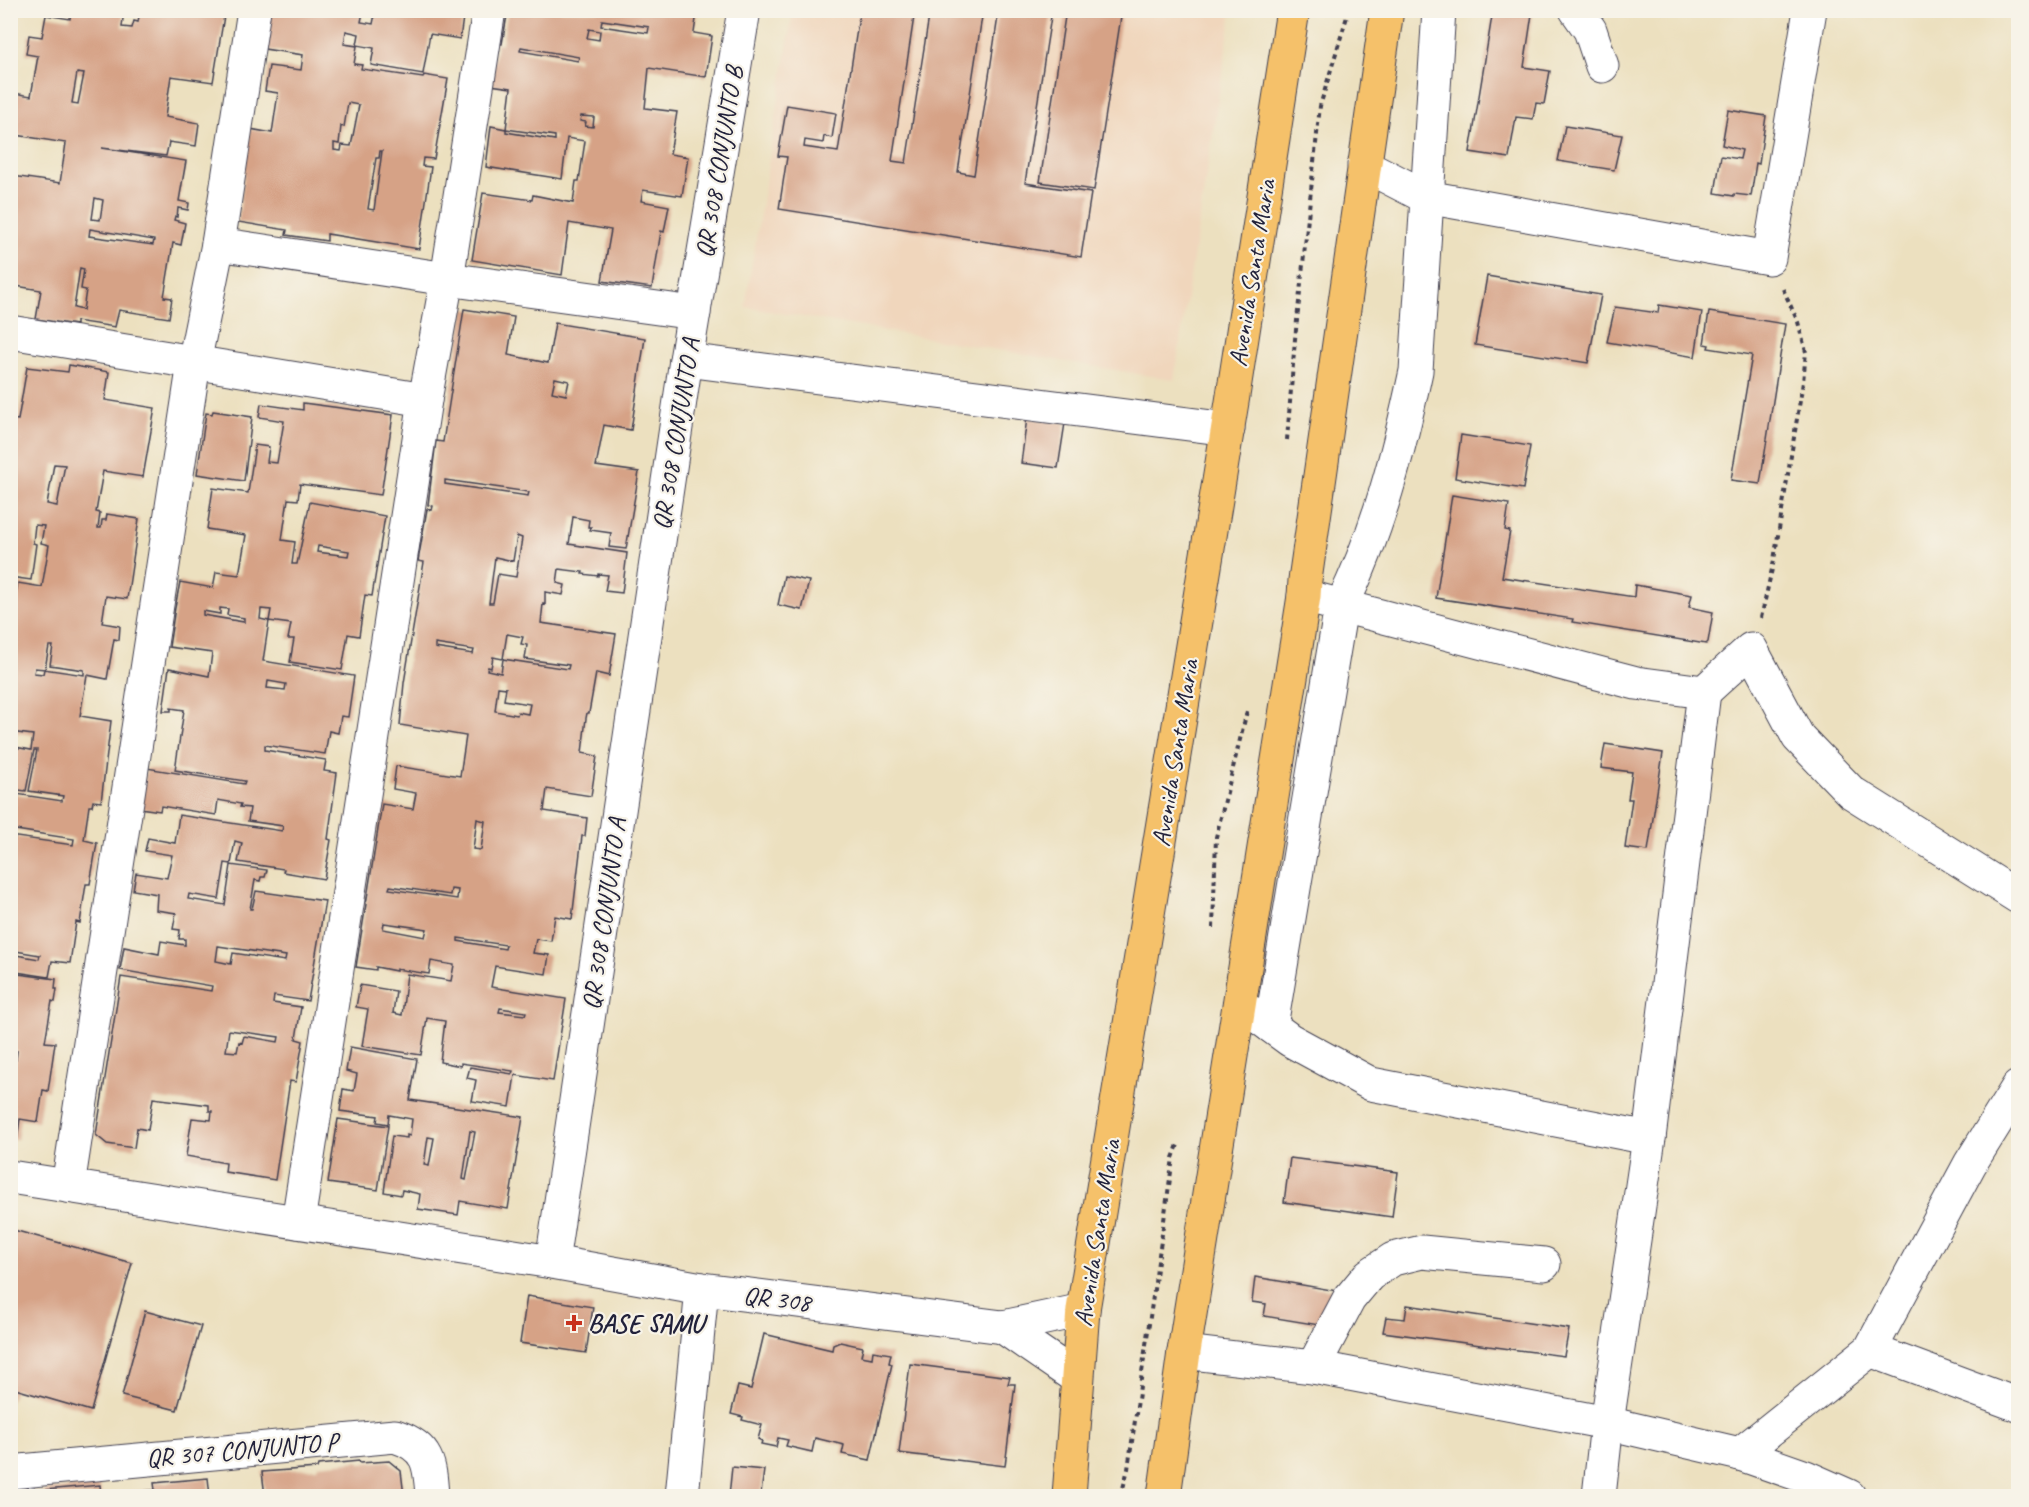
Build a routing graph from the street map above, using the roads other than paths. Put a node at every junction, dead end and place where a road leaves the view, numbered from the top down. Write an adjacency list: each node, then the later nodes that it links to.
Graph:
1 (254, 10): 12 (street)
2 (489, 10): 13 (street)
3 (744, 10): 14 (street, QR 308 CONJUNTO B)
4 (1293, 10): 19 (main road, Avenida Santa Maria)
5 (1439, 10): 11 (street)
6 (1576, 10): 9 (street)
7 (1810, 10): 11 (street)
8 (1381, 14): 10 (main road)
9 (1602, 66)
10 (1364, 165): 11 (street); 20 (main road)
11 (1426, 197): 21 (street)
12 (218, 244): 13 (street); 17 (street)
13 (447, 279): 14 (street); 18 (street)
14 (694, 313): 16 (street, QR 308 CONJUNTO A)
15 (10, 332): 17 (street)
16 (686, 360): 19 (street); 31 (street, QR 308 CONJUNTO A)
17 (194, 363): 18 (street); 29 (street)
18 (426, 400): 30 (street)
19 (1228, 429): 34 (main road, Avenida Santa Maria)
20 (1304, 596): 21 (street); 24 (main road)
21 (1341, 606): 22 (street); 25 (street)
22 (1704, 692): 23 (street); 27 (street)
23 (2019, 897)
24 (1240, 1003): 25 (street); 37 (main road)
25 (1271, 1026): 27 (street)
26 (2019, 1087): 36 (street)
27 (1649, 1137): 41 (street)
28 (10, 1177): 29 (street)
29 (68, 1186): 30 (street)
30 (298, 1222): 31 (street)
31 (552, 1262): 33 (street, QR 308)
32 (1544, 1264): 38 (street)
33 (702, 1289): 35 (street, QR 308); 45 (street)
34 (1083, 1310): 35 (street, QR 308); 39 (main road, Avenida Santa Maria)
35 (1003, 1327): 39 (street, QR 308)
36 (1870, 1350): 40 (street); 42 (street)
37 (1184, 1352): 38 (street); 47 (main road)
38 (1313, 1367): 41 (street)
39 (1077, 1378): 46 (main road, Avenida Santa Maria)
40 (2019, 1405)
41 (1607, 1423): 42 (street); 48 (street)
42 (1740, 1454): 49 (street)
43 (10, 1472): 44 (street, QR 307 CONJUNTO P)
44 (432, 1497)
45 (682, 1497)
46 (1069, 1497)
47 (1164, 1497)
48 (1599, 1497)
49 (1849, 1497)

